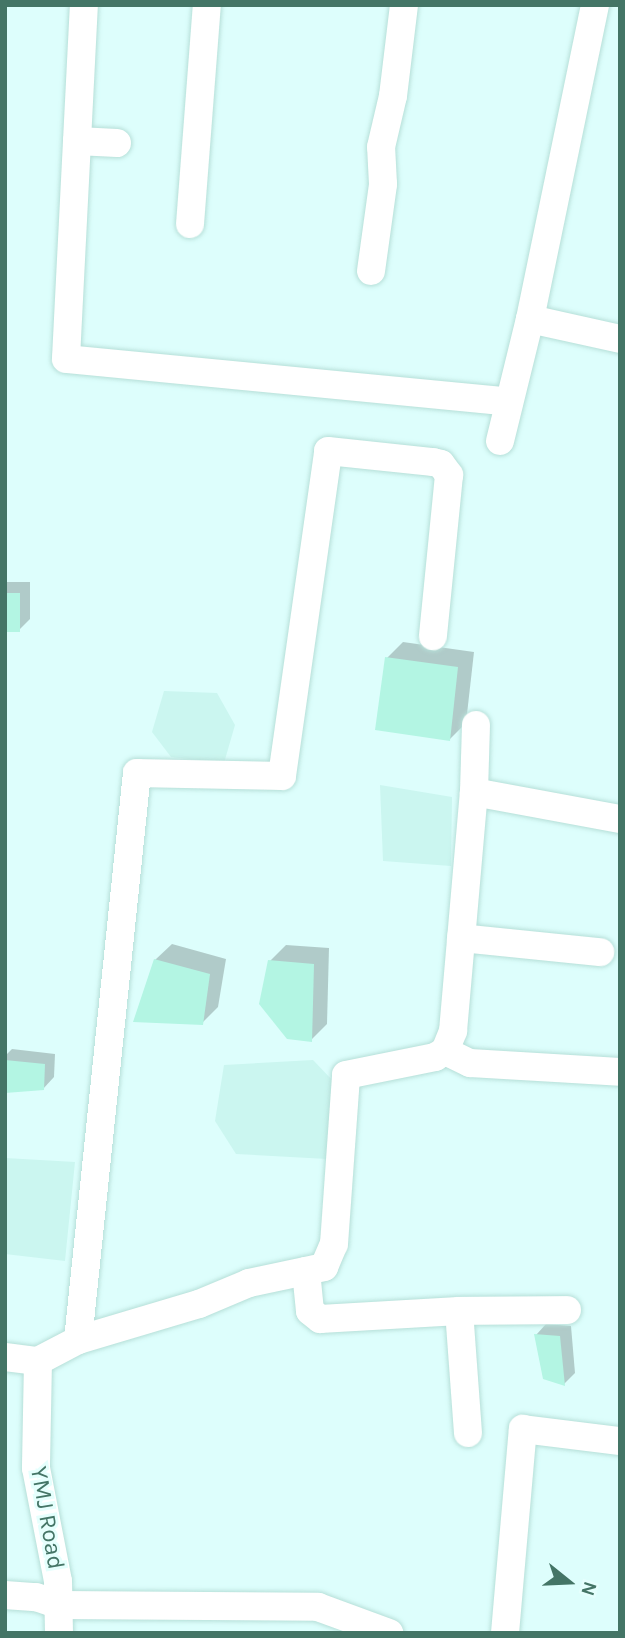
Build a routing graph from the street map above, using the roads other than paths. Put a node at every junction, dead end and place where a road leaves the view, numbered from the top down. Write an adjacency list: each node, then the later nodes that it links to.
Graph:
1 (84, 5): 5 (street)
2 (207, 5): 7 (street)
3 (404, 5): 8 (street)
4 (595, 5): 9 (street)
5 (77, 141): 6 (street); 11 (street)
6 (117, 144)
7 (190, 224)
8 (371, 271)
9 (530, 318): 10 (street); 11 (street)
10 (620, 339)
11 (509, 402): 12 (street)
12 (500, 441)
13 (433, 636): 24 (street)
14 (476, 725): 15 (street)
15 (474, 792): 16 (street); 17 (street)
16 (620, 819)
17 (461, 938): 18 (street); 19 (street)
18 (600, 952)
19 (445, 1051): 20 (street); 21 (street)
20 (620, 1072)
21 (306, 1271): 23 (street); 24 (street)
22 (567, 1310): 23 (street)
23 (459, 1311): 27 (street)
24 (78, 1340): 26 (street)
25 (5, 1357): 26 (street)
26 (37, 1361): 30 (street, YMJ Road)
27 (468, 1433)
28 (620, 1441): 33 (street)
29 (5, 1595): 30 (street)
30 (59, 1605): 31 (street, YMJ Road); 32 (street)
31 (59, 1633)
32 (389, 1633)
33 (505, 1633)

